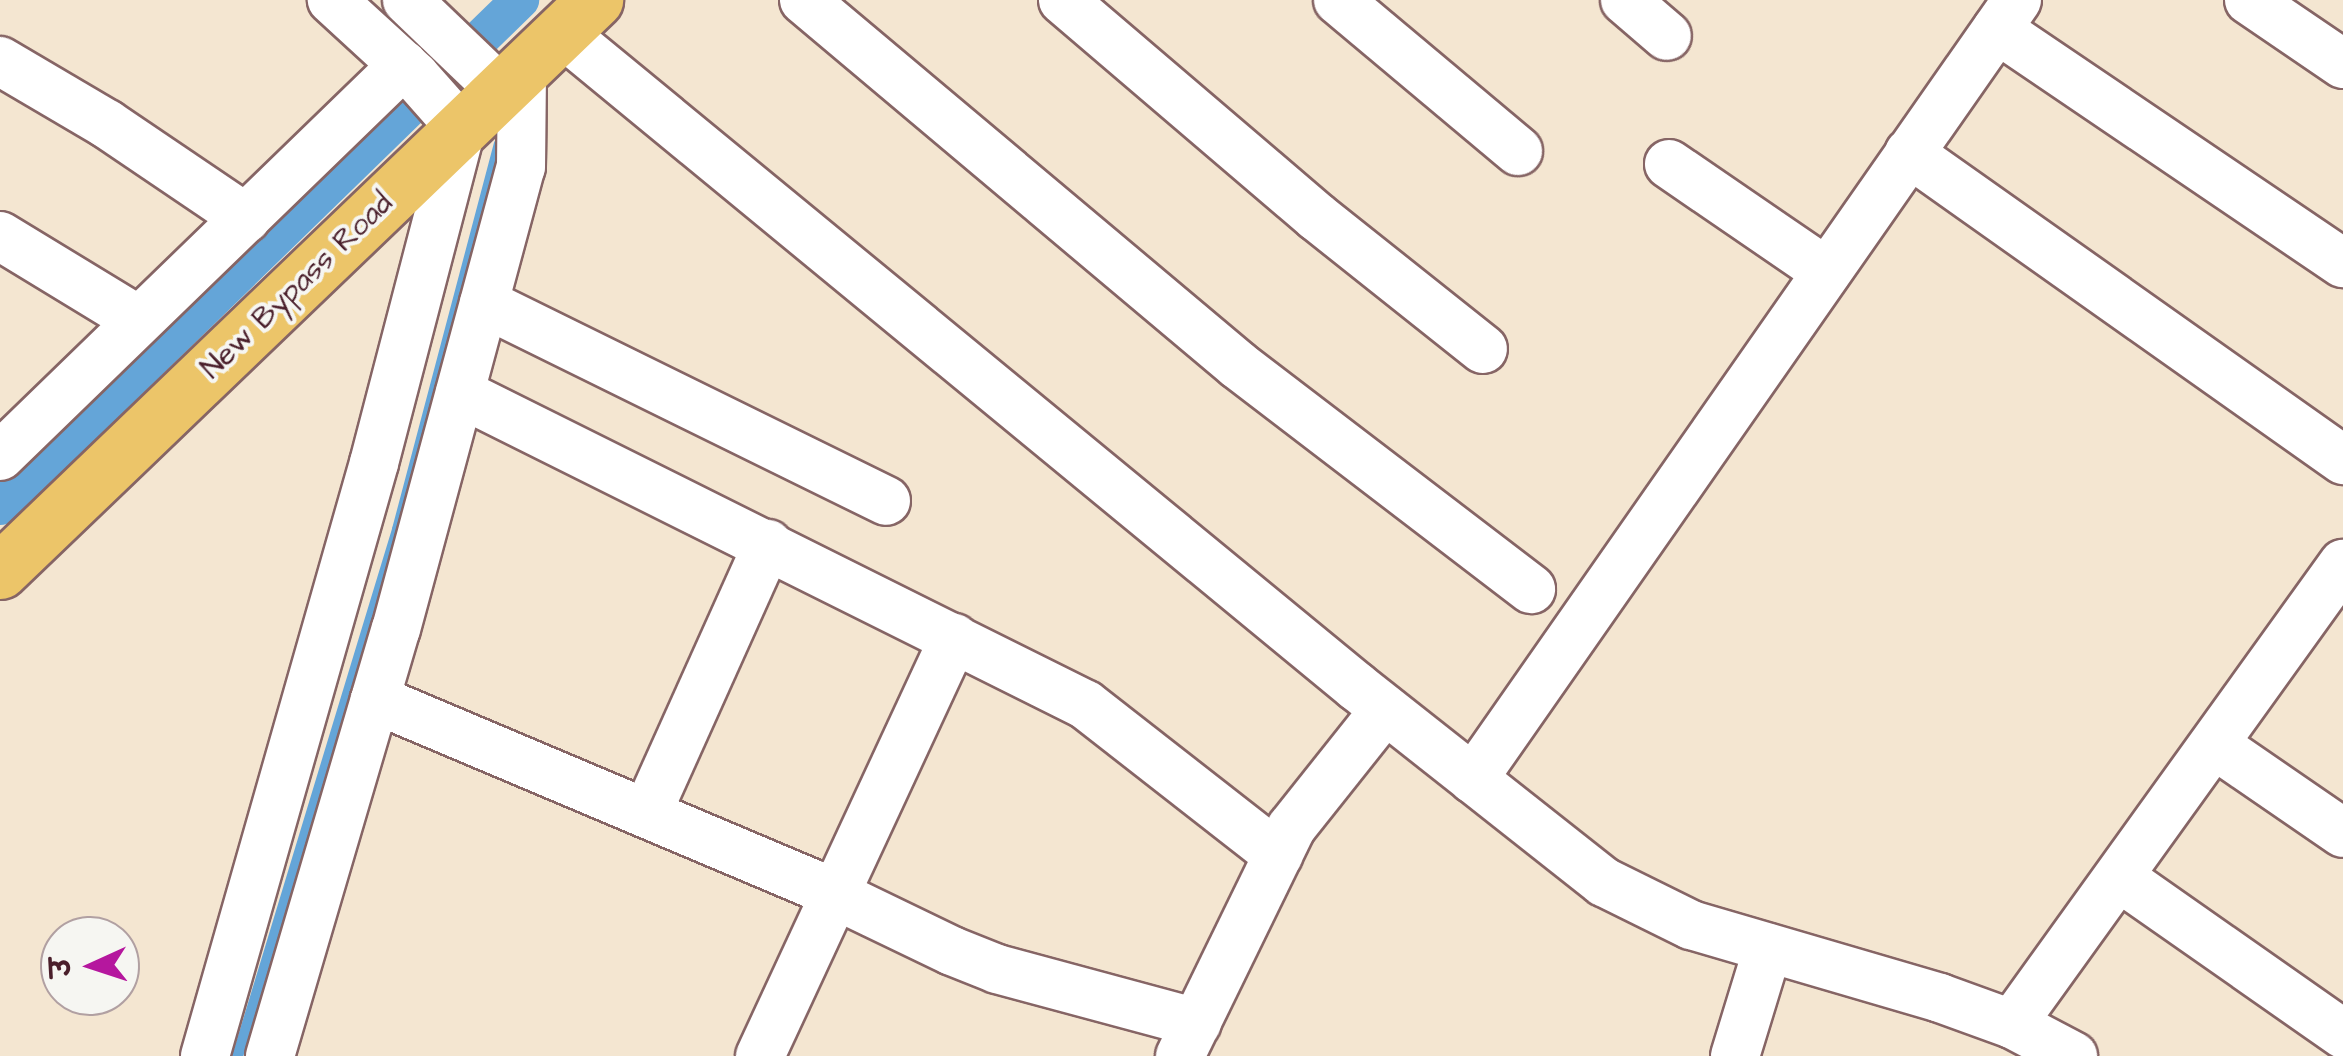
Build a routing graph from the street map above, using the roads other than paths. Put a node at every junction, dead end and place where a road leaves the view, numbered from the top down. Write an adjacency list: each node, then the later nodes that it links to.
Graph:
1 (332, 0): 13 (street)
2 (804, 0): 31 (street)
3 (1063, 0): 23 (street)
4 (1338, 0): 14 (street)
5 (1625, 0): 9 (street)
6 (2249, 0): 12 (street)
7 (2007, 15): 15 (street); 19 (street)
8 (578, 16): 10 (main road, New Bypass Road); 34 (street)
9 (1667, 36)
10 (465, 41): 13 (main road, New Bypass Road); 21 (street)
11 (0, 60): 17 (street)
12 (2343, 64)
13 (428, 92): 17 (street); 30 (main road, New Bypass Road); 46 (street)
14 (1518, 152)
15 (1909, 153): 20 (street); 26 (street)
16 (1669, 164): 20 (street)
17 (246, 218): 22 (street)
18 (0, 236): 22 (street)
19 (2343, 262)
20 (1827, 272): 36 (street)
21 (484, 303): 24 (street); 27 (street)
22 (138, 320): 25 (street)
23 (1483, 349)
24 (460, 393): 28 (street); 33 (street)
25 (6, 441)
26 (2343, 460)
27 (886, 501)
28 (768, 544): 32 (street); 37 (street)
29 (2343, 564): 35 (street)
30 (0, 571)
31 (1531, 588)
32 (954, 638): 39 (street); 41 (street)
33 (376, 698): 37 (street); 47 (street)
34 (1385, 710): 36 (street); 39 (street)
35 (2215, 745): 38 (street); 40 (street)
36 (1473, 779): 42 (street)
37 (647, 813): 41 (street)
38 (2343, 833)
39 (1278, 855): 45 (street)
40 (2120, 876): 43 (street); 44 (street)
41 (837, 896): 45 (street); 48 (street)
42 (1768, 948): 43 (street); 49 (street)
43 (2012, 1024): 50 (street)
44 (2343, 1034)
45 (1189, 1039)
46 (206, 1056)
47 (270, 1056)
48 (760, 1056)
49 (1735, 1056)
50 (2073, 1056)

